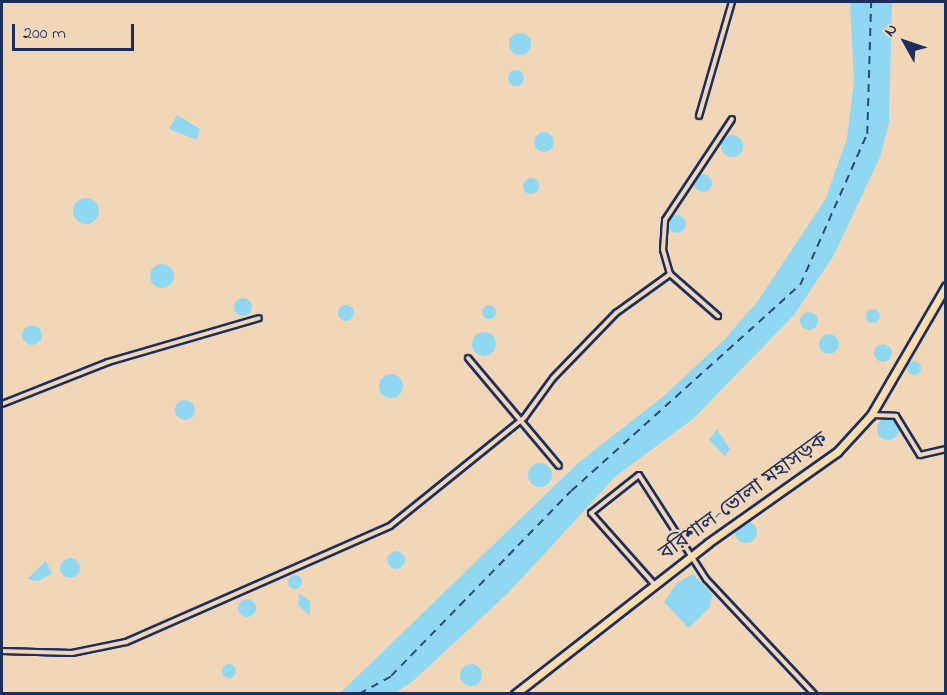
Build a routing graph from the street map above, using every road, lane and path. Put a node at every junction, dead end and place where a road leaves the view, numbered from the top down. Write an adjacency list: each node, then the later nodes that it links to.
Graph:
1 (732, 2): 2 (street)
2 (699, 116)
3 (732, 119): 4 (street)
4 (670, 274): 6 (street); 11 (street)
5 (945, 286): 10 (highway, বরিশাল-ভোলা মহাসড়ক)
6 (718, 315)
7 (259, 318): 9 (street)
8 (468, 358): 11 (street)
9 (2, 404)
10 (871, 415): 12 (street); 14 (highway, বরিশাল-ভোলা মহাসড়ক)
11 (521, 420): 13 (street); 16 (street)
12 (945, 449)
13 (559, 466)
14 (689, 556): 15 (highway, বরিশাল-ভোলা মহাসড়ক); 15 (street); 18 (street)
15 (654, 584): 17 (highway, বরিশাল-ভোলা মহাসড়ক)
16 (2, 651)
17 (515, 693)
18 (814, 693)

